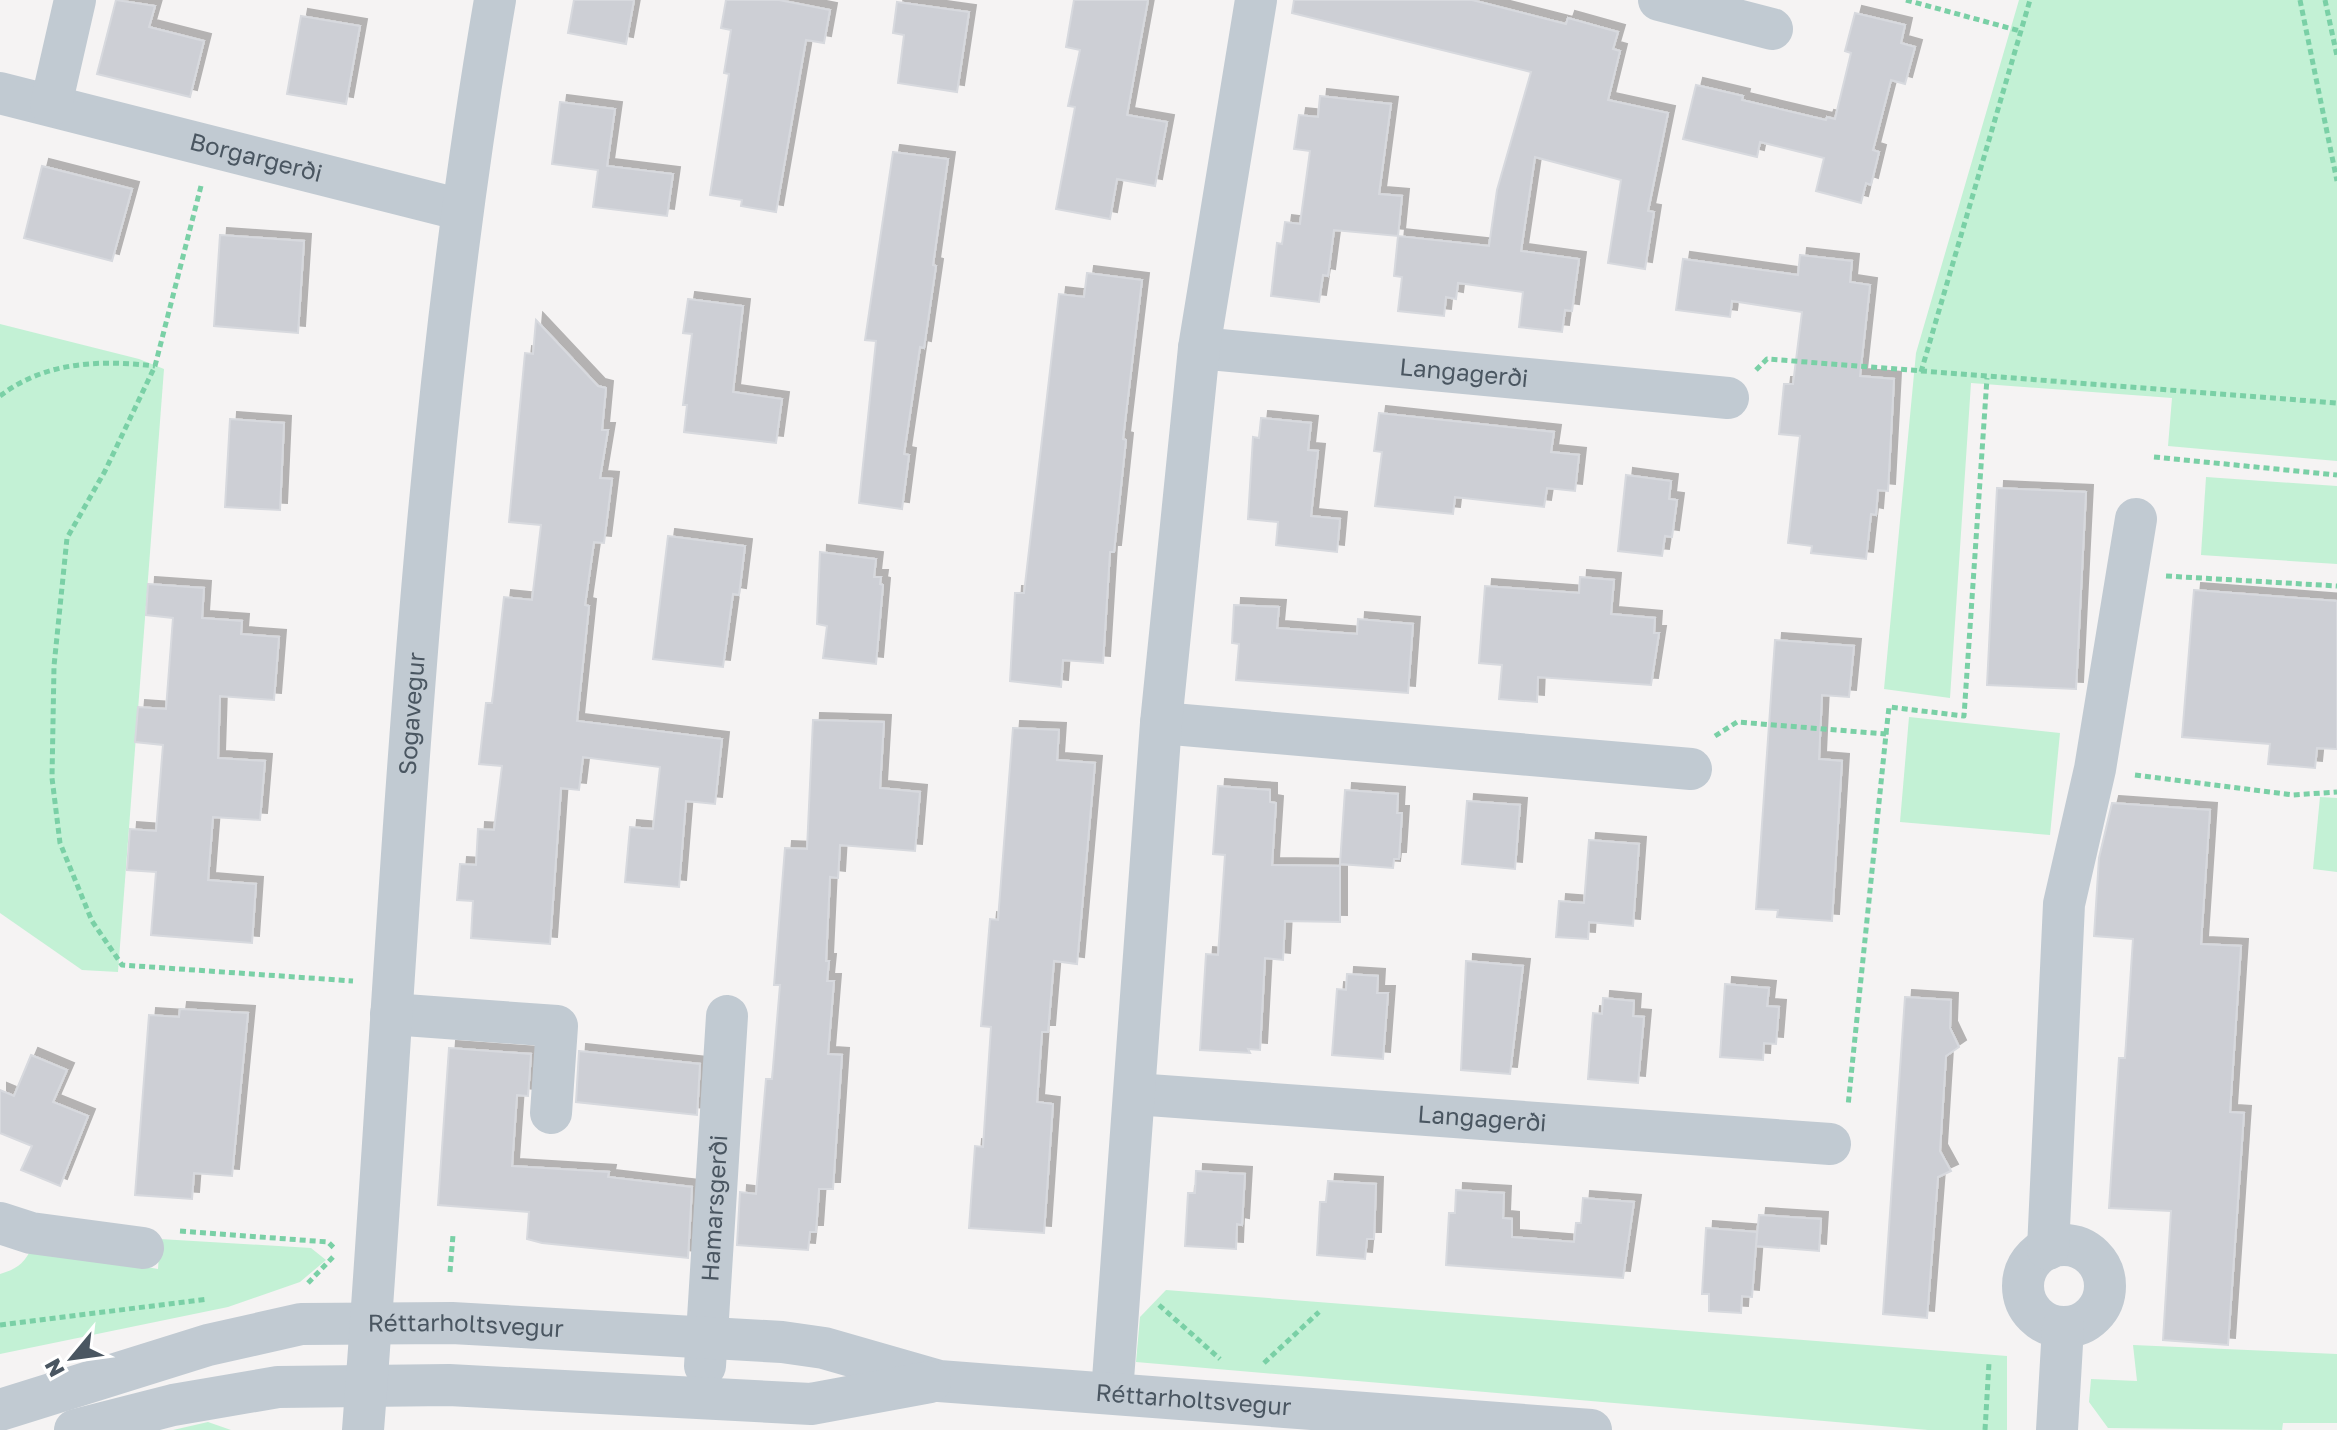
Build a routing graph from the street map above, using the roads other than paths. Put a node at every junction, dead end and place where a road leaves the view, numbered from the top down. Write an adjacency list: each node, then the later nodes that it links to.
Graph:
1 (75, 0): 7 (street)
2 (495, 0): 8 (street, Sogavegur)
3 (1256, 0): 9 (street)
4 (1659, 0): 5 (street)
5 (1772, 29)
6 (0, 93): 7 (street, Borgargerði)
7 (51, 105): 8 (street, Borgargerði)
8 (462, 210): 14 (street, Sogavegur)
9 (1199, 348): 10 (street, Langagerði); 12 (street)
10 (1728, 398)
11 (2136, 519): 21 (street)
12 (1161, 723): 13 (street); 16 (street)
13 (1691, 769)
14 (391, 999): 17 (street); 22 (street, Sogavegur)
15 (727, 1016): 24 (street, Hamarsgerði)
16 (1135, 1094): 18 (street, Langagerði); 27 (street)
17 (551, 1113)
18 (1830, 1144)
19 (0, 1223): 20 (street)
20 (129, 1246)
21 (2048, 1249): 23 (street); 23 (street)
22 (372, 1324): 24 (street, Réttarholtsvegur); 26 (street, Sogavegur); 29 (street, Réttarholtsvegur)
23 (2063, 1327): 33 (street)
24 (707, 1338): 25 (street, Réttarholtsvegur); 28 (street, Hamarsgerði)
25 (939, 1381): 27 (street, Réttarholtsvegur); 28 (street, Réttarholtsvegur)
26 (366, 1383): 28 (street, Réttarholtsvegur); 30 (street, Réttarholtsvegur); 31 (street, Sogavegur)
27 (1112, 1393): 32 (street, Réttarholtsvegur)
28 (703, 1399)
29 (0, 1410)
30 (75, 1430)
31 (363, 1430)
32 (1591, 1430)
33 (2057, 1430)

